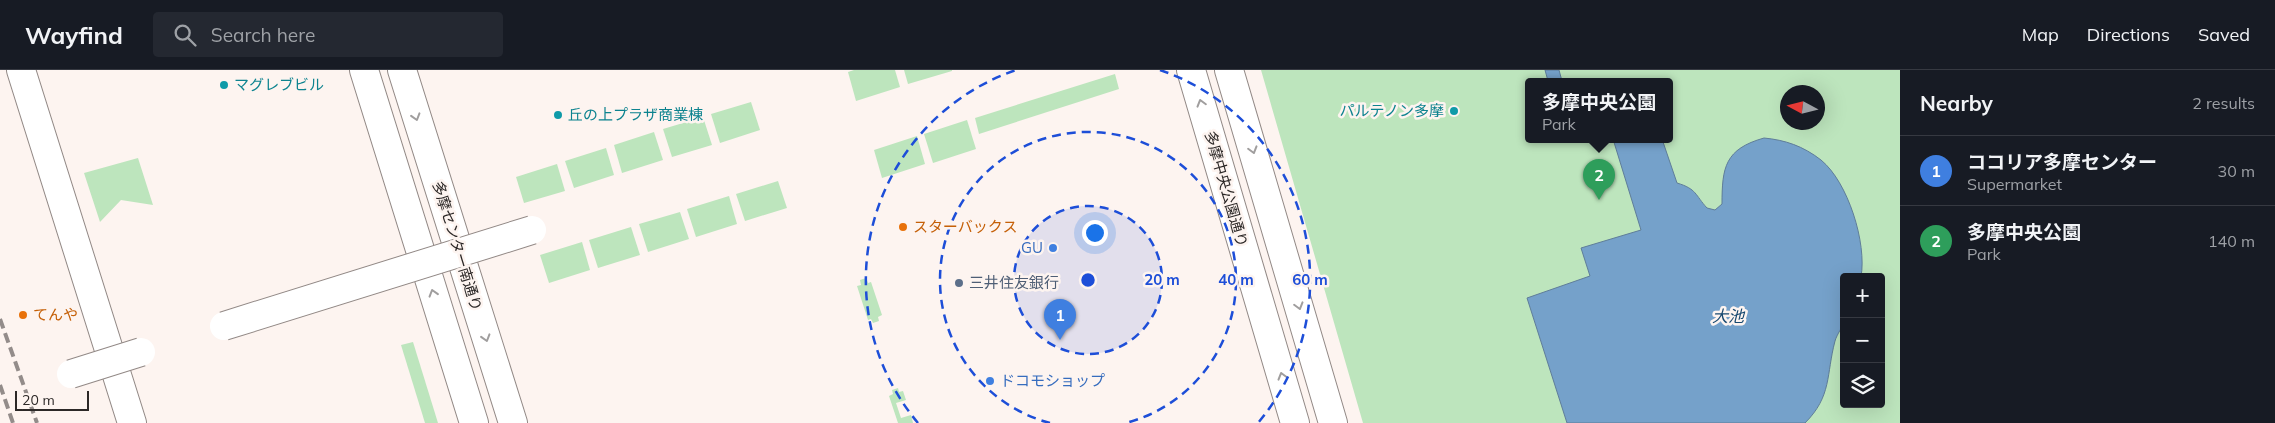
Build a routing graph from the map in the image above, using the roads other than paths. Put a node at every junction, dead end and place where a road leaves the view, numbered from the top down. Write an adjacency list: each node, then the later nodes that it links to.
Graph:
1 (21, 70): 10 (street)
2 (364, 70): 11 (street, one-way to 2)
3 (402, 70): 12 (street, 多摩センター南通り, one-way to 12)
4 (1191, 70): 13 (street, 多摩中央公園通り, one-way to 4)
5 (1229, 70): 14 (street, one-way to 14)
6 (532, 230): 7 (street, bridge)
7 (224, 326)
8 (141, 352): 9 (street, bridge)
9 (71, 374)
10 (132, 423)
11 (474, 423)
12 (513, 423)
13 (1296, 423)
14 (1333, 423)

